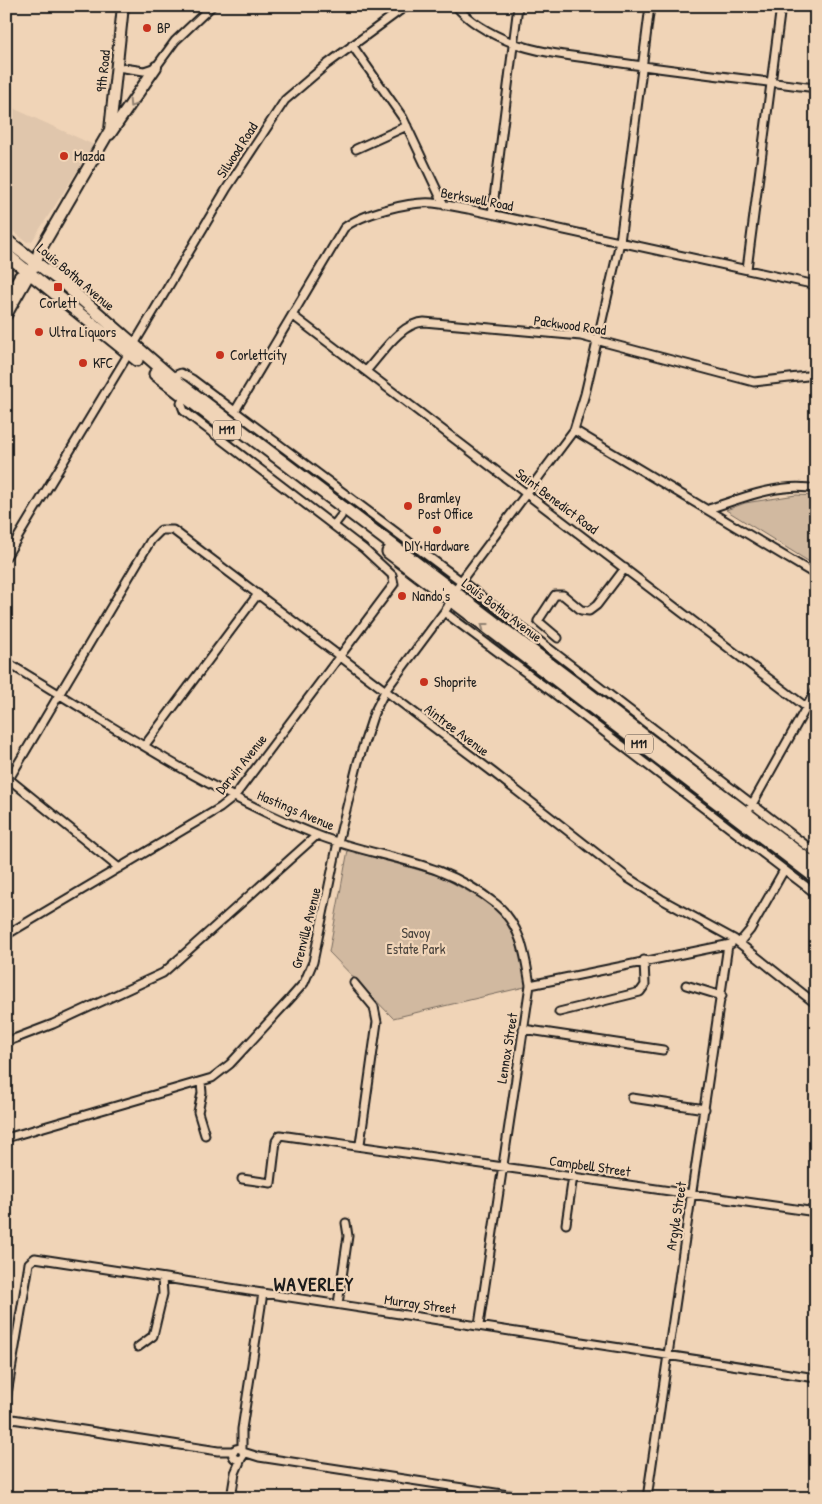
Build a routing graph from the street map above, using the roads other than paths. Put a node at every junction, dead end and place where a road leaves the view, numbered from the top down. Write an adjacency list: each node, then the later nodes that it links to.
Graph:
1 (123, 6): 11 (main road, 9th Road)
2 (212, 6): 12 (street)
3 (406, 6): 9 (street, Silwood Road)
4 (456, 6): 8 (street)
5 (518, 6): 8 (street)
6 (650, 6): 10 (street)
7 (781, 6): 13 (street)
8 (514, 43): 10 (street); 19 (street)
9 (352, 45): 15 (street); 30 (street, Silwood Road)
10 (642, 66): 13 (street); 21 (street)
11 (117, 67): 12 (street); 16 (main road, 9th Road)
12 (156, 67): 16 (main road, one-way to 16)
13 (771, 82): 14 (street); 24 (street)
14 (816, 88)
15 (407, 126): 17 (street); 18 (street)
16 (106, 139): 23 (main road)
17 (356, 149)
18 (444, 204): 19 (street, Berkswell Road); 28 (street, Berkswell Road)
19 (492, 214): 21 (street, Berkswell Road)
20 (6, 240): 23 (main road, Louis Botha Avenue / M11)
21 (620, 242): 24 (street, Berkswell Road); 29 (street)
22 (6, 254): 23 (main road, Louis Botha Avenue / M11)
23 (33, 263): 26 (main road); 27 (main road); 30 (main road, Louis Botha Avenue / M11)
24 (747, 269): 25 (street, Berkswell Road)
25 (816, 285)
26 (6, 299)
27 (6, 315)
28 (292, 316): 31 (street, Saint Benedict Road); 34 (street, Berkswell Road)
29 (598, 340): 31 (street, Packwood Road); 32 (street, Packwood Road); 35 (street)
30 (131, 350): 33 (main road, Louis Botha Avenue / M11); 40 (main road, Louis Botha Avenue / M11); 42 (street, Silwood Road)
31 (366, 371): 37 (street, Saint Benedict Road)
32 (816, 375)
33 (171, 377): 34 (street, Louis Botha Avenue); 39 (main road, Louis Botha Avenue / M11)
34 (235, 411): 39 (street, Louis Botha Avenue)
35 (574, 430): 37 (street, Grenville Avenue); 38 (street)
36 (816, 490): 38 (street)
37 (526, 494): 44 (street, Saint Benedict Road); 46 (street, Grenville Avenue)
38 (709, 509): 45 (street)
39 (356, 511): 46 (street, Louis Botha Avenue); 49 (main road, Louis Botha Avenue / M11)
40 (337, 520): 41 (main road, Louis Botha Avenue / M11); 43 (street, Louis Botha Avenue)
41 (391, 554): 43 (street); 49 (main road, Louis Botha Avenue / M11)
42 (6, 557)
43 (383, 565): 47 (street, Louis Botha Avenue)
44 (625, 568): 51 (street); 57 (street, Saint Benedict Road)
45 (816, 575)
46 (461, 581): 49 (street, Grenville Avenue); 61 (street, Louis Botha Avenue)
47 (394, 584): 52 (street, Darwin Avenue)
48 (258, 594): 52 (street, Aintree Avenue); 56 (street, Aintree Avenue); 58 (street)
49 (453, 597): 50 (street, Grenville Avenue); 61 (main road, Louis Botha Avenue / M11)
50 (444, 612): 55 (street, Grenville Avenue); 68 (street)
51 (558, 638)
52 (340, 656): 55 (street, Aintree Avenue); 60 (street, Darwin Avenue)
53 (6, 662): 56 (street, Hastings Avenue)
54 (816, 690): 57 (street)
55 (384, 691): 64 (street, Grenville Avenue); 72 (street, Aintree Avenue)
56 (60, 695): 58 (street, Hastings Avenue); 59 (street)
57 (806, 708): 61 (street)
58 (145, 745): 60 (street, Hastings Avenue)
59 (8, 781): 67 (street)
60 (234, 797): 62 (street, Hastings Avenue); 67 (street, Darwin Avenue)
61 (746, 814): 65 (street, Louis Botha Avenue); 66 (main road, Louis Botha Avenue / M11); 69 (main road, Louis Botha Avenue / M11)
62 (317, 835): 64 (street, Hastings Avenue); 82 (street)
63 (816, 841): 65 (street)
64 (338, 842): 76 (street, Hastings Avenue); 84 (street, Grenville Avenue)
65 (813, 852)
66 (816, 866)
67 (119, 868): 71 (street, Darwin Avenue)
68 (784, 870): 70 (street); 72 (street)
69 (816, 878)
70 (816, 894)
71 (6, 935)
72 (739, 943): 73 (street); 79 (street, Aintree Avenue)
73 (728, 944): 74 (street); 78 (street, Argyle Street)
74 (644, 960): 76 (street); 80 (street)
75 (354, 982): 89 (street)
76 (530, 985): 81 (street, Lennox Street)
77 (686, 985): 78 (street)
78 (722, 996): 86 (street, Argyle Street)
79 (816, 1004)
80 (559, 1012)
81 (523, 1029): 83 (street); 90 (street, Lennox Street)
82 (6, 1042)
83 (663, 1050)
84 (201, 1082): 87 (street); 88 (street, Grenville Avenue)
85 (632, 1098): 86 (street)
86 (705, 1109): 93 (street, Argyle Street)
87 (205, 1135)
88 (6, 1138)
89 (360, 1144): 90 (street, Campbell Street); 92 (street, Campbell Street)
90 (502, 1165): 91 (street, Campbell Street); 100 (street, Lennox Street)
91 (573, 1176): 93 (street, Campbell Street); 96 (street)
92 (242, 1179)
93 (693, 1193): 94 (street, Campbell Street); 102 (street, Argyle Street)
94 (816, 1212)
95 (346, 1223): 99 (street)
96 (566, 1224)
97 (162, 1278): 98 (street, Murray Street); 101 (street); 104 (street, Murray Street)
98 (263, 1293): 99 (street, Murray Street); 106 (street)
99 (338, 1304): 100 (street, Murray Street)
100 (479, 1325): 102 (street, Murray Street)
101 (138, 1347)
102 (667, 1354): 103 (street, Murray Street); 107 (street, Argyle Street)
103 (816, 1378)
104 (6, 1400)
105 (6, 1418): 106 (street)
106 (238, 1454): 108 (street); 109 (street)
107 (646, 1495)
108 (231, 1498)
109 (529, 1498)

